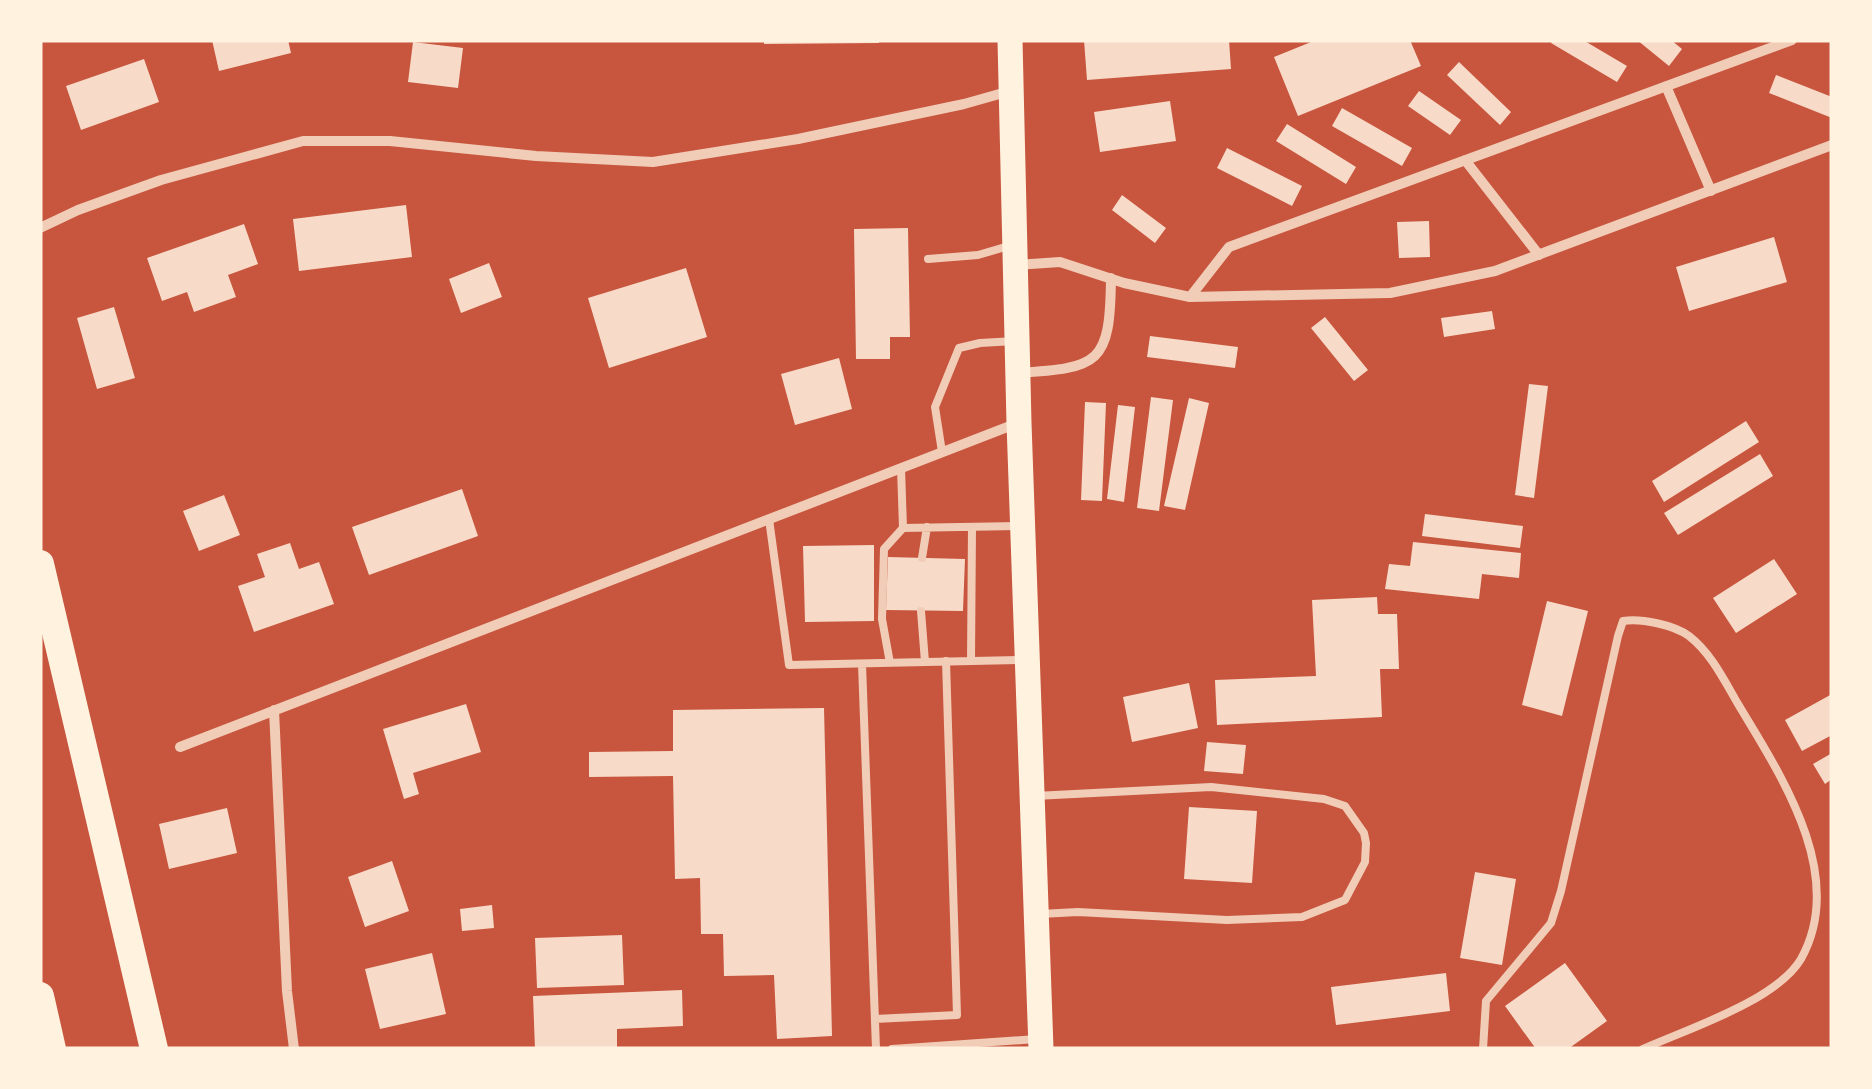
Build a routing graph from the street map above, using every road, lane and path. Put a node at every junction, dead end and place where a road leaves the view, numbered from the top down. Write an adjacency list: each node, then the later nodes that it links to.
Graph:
1 (1010, 40): 4 (main road)
2 (1792, 40): 3 (street)
3 (1666, 86): 6 (street); 7 (street)
4 (1010, 90): 8 (street); 10 (main road)
5 (1832, 145): 7 (street)
6 (1466, 160): 9 (street); 13 (street)
7 (1711, 190): 9 (street)
8 (40, 228)
9 (1539, 254): 13 (street)
10 (1015, 255): 11 (lane); 12 (street); 14 (main road)
11 (928, 260)
12 (1111, 278): 13 (street); 15 (street)
13 (1190, 297)
14 (1017, 340): 15 (main road); 17 (lane)
15 (1018, 373): 16 (main road)
16 (1019, 423): 17 (street); 20 (main road)
17 (942, 452): 18 (street)
18 (901, 468): 19 (street); 22 (lane)
19 (769, 519): 34 (lane); 35 (street)
20 (1022, 526): 21 (lane); 29 (main road)
21 (972, 527): 23 (lane); 31 (lane)
22 (903, 528): 23 (lane); 33 (lane)
23 (927, 528): 24 (lane)
24 (922, 558)
25 (40, 564): 28 (highway)
26 (40, 599): 28 (highway)
27 (922, 610): 32 (lane)
28 (61, 656): 43 (highway)
29 (1027, 660): 31 (lane); 37 (main road)
30 (946, 661): 31 (lane); 32 (lane); 40 (lane)
31 (970, 661)
32 (924, 662): 33 (lane)
33 (890, 663): 34 (lane)
34 (862, 664): 40 (lane)
35 (274, 710): 36 (street); 44 (street)
36 (180, 747)
37 (1032, 796): 38 (main road); 38 (lane)
38 (1036, 914): 41 (main road)
39 (40, 996): 42 (highway)
40 (875, 1018): 45 (lane)
41 (1041, 1044): 46 (lane)
42 (52, 1049)
43 (154, 1049)
44 (294, 1049)
45 (876, 1049)
46 (892, 1049)
47 (1484, 1049): 48 (lane)
48 (1644, 1049)

